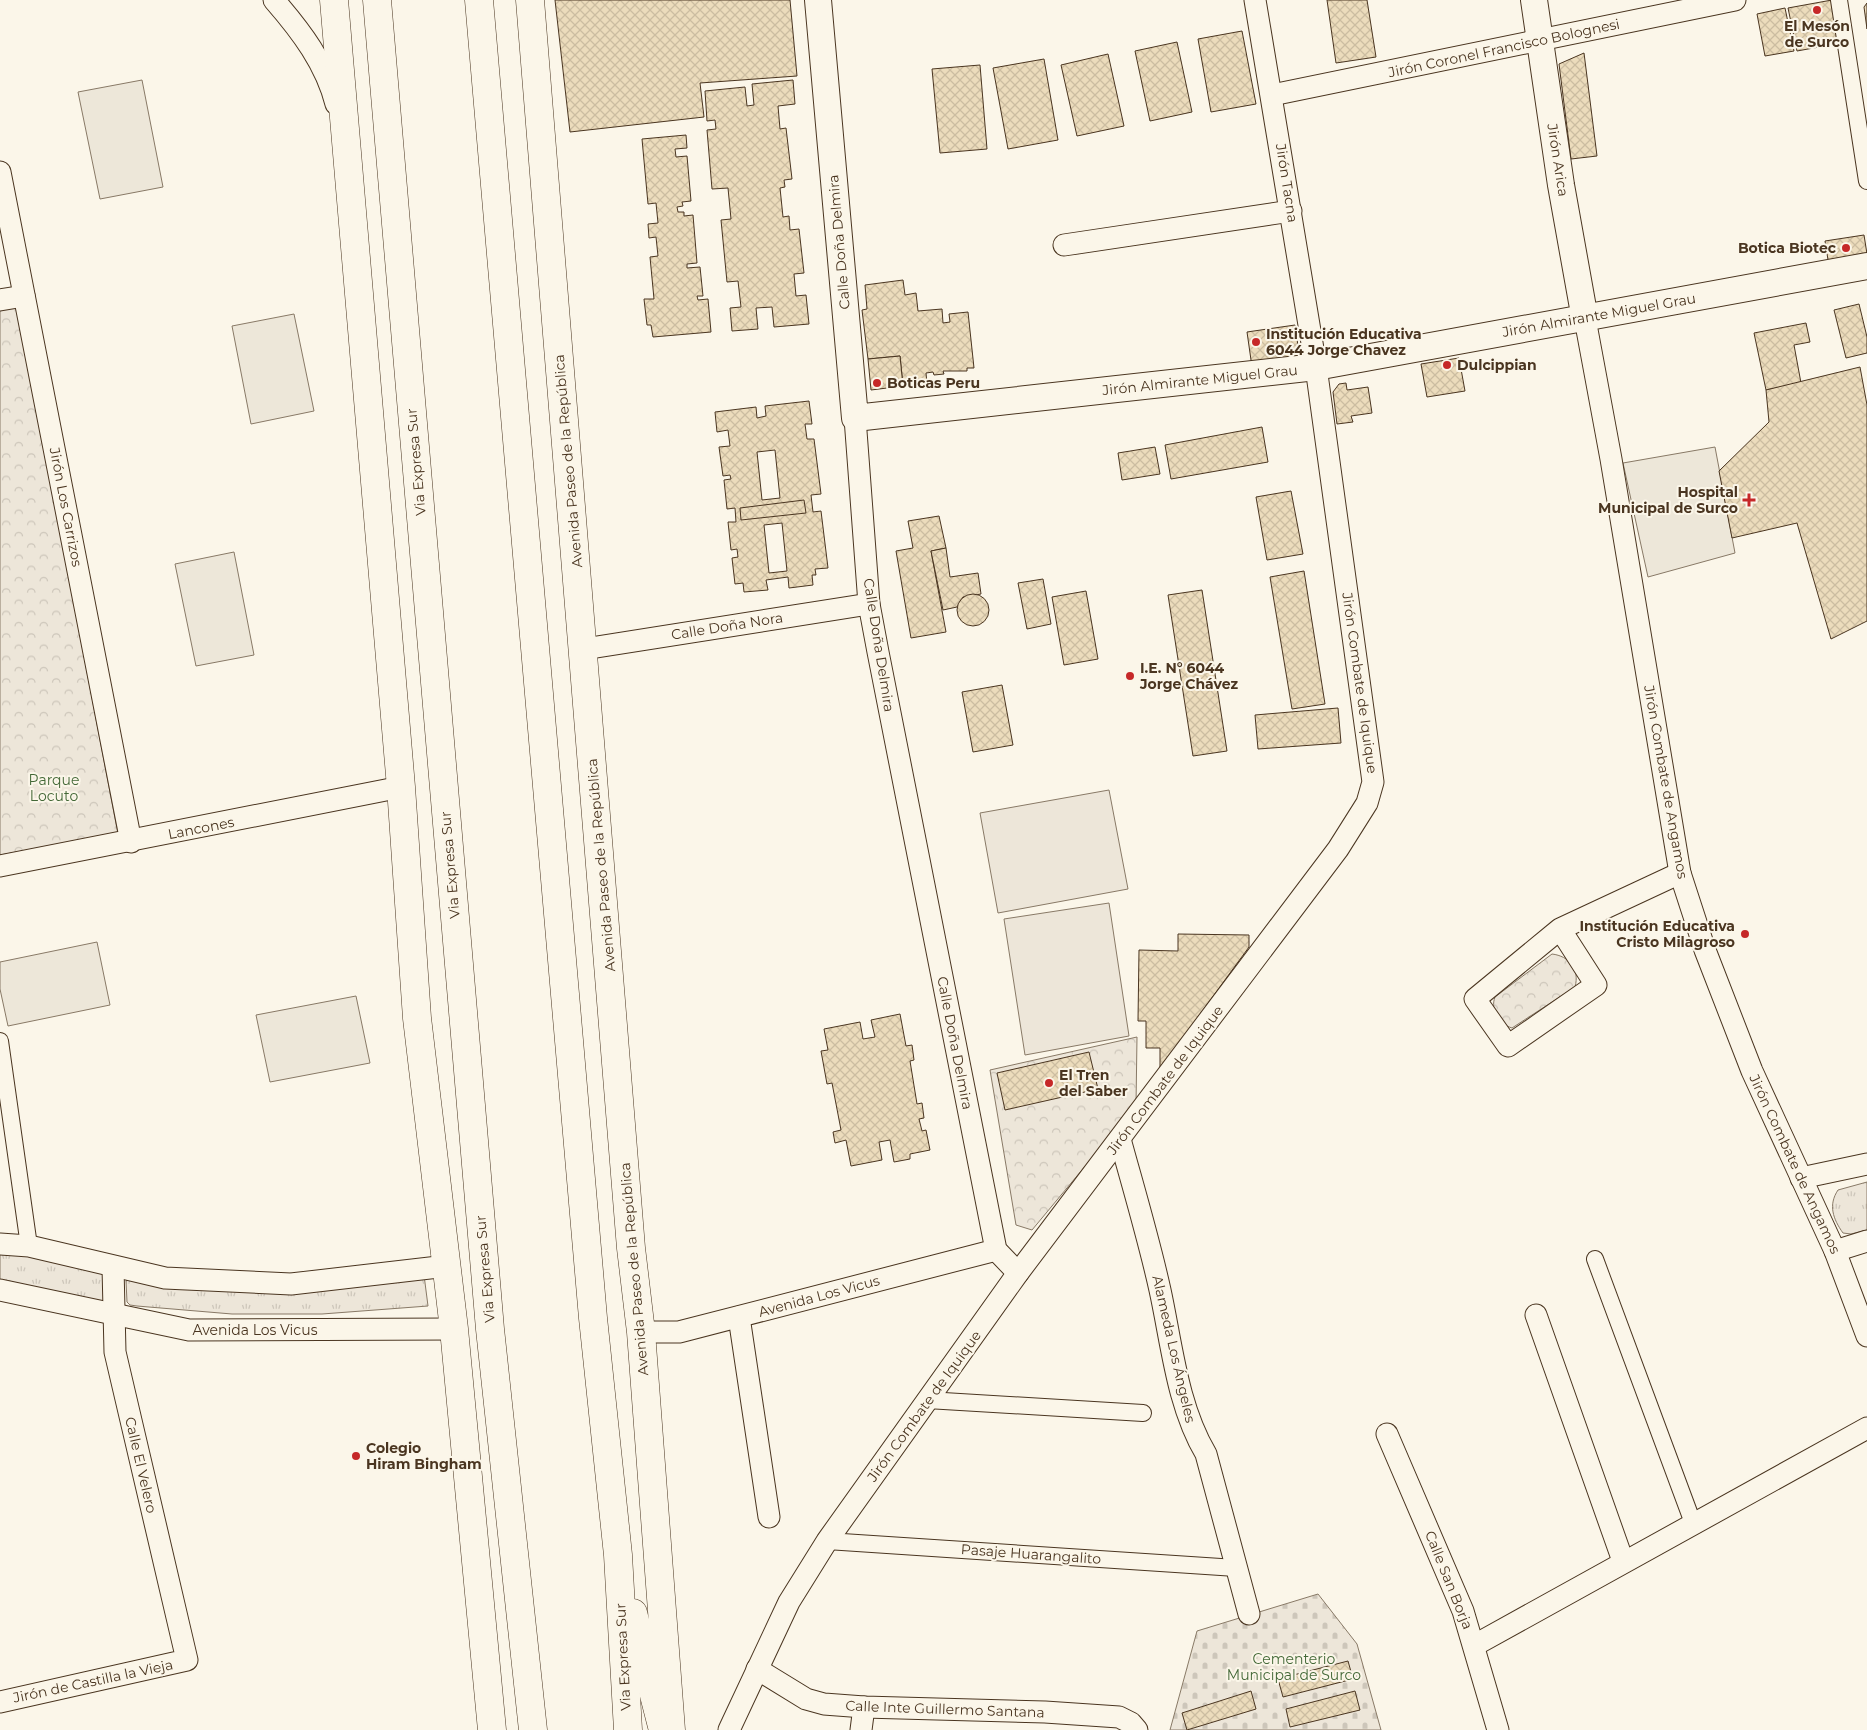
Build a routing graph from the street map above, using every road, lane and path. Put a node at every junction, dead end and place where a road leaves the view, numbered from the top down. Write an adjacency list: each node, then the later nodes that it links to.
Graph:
1 (274, 0): 13 (street)
2 (334, 0): 13 (main road)
3 (377, 0): 68 (main road, Via Expresa Sur)
4 (479, 0): 58 (main road, Via Expresa Sur)
5 (530, 0): 25 (main road, Avenida Paseo de la República)
6 (818, 0): 23 (street, Calle Doña Delmira)
7 (1255, 0): 12 (street, Jirón Tacna)
8 (1534, 0): 11 (street, Jirón Arica)
9 (1735, 0): 11 (street, Jirón Coronel Francisco Bolognesi)
10 (1839, 0): 15 (street)
11 (1540, 40): 12 (street, Jirón Coronel Francisco Bolognesi); 21 (street, Jirón Arica)
12 (1272, 95): 16 (street, Jirón Tacna)
13 (350, 163): 26 (main road)
14 (0, 172): 19 (street, Jirón Los Carrizos)
15 (1867, 181)
16 (1291, 211): 17 (street); 22 (street, Jirón Tacna)
17 (1064, 246)
18 (1867, 266): 21 (street, Jirón Almirante Miguel Grau)
19 (24, 296): 20 (street); 27 (street, Jirón Los Carrizos)
20 (0, 300)
21 (1585, 319): 22 (street, Jirón Almirante Miguel Grau); 29 (street, Jirón Combate de Angamos)
22 (1316, 367): 23 (street, Jirón Almirante Miguel Grau); 32 (street, Jirón Combate de Iquique)
23 (854, 418): 24 (street, Calle Doña Delmira)
24 (870, 604): 25 (street, Calle Doña Nora); 38 (street, Calle Doña Delmira)
25 (584, 649): 49 (main road, Avenida Paseo de la República)
26 (401, 787): 27 (street, Lancones); 41 (main road)
27 (131, 842): 28 (street, Lancones)
28 (0, 866)
29 (1680, 873): 30 (street); 34 (street, Jirón Combate de Angamos)
30 (1560, 929): 30 (street)
31 (0, 1041): 37 (street)
32 (1120, 1140): 43 (street, Jirón Combate de Iquique); 60 (street, Alameda Los Ángeles)
33 (1867, 1164): 34 (street)
34 (1801, 1178): 39 (street, Jirón Combate de Angamos)
35 (1867, 1241): 39 (street)
36 (0, 1244): 37 (street)
37 (29, 1246): 42 (street)
38 (996, 1250): 43 (street); 47 (street, Avenida Los Vicus)
39 (1835, 1251): 50 (street, Jirón Combate de Angamos)
40 (1595, 1258): 56 (street)
41 (446, 1266): 42 (street); 48 (main road)
42 (113, 1267): 45 (street, Calle El Velero)
43 (1018, 1273): 51 (street, Jirón Combate de Iquique)
44 (0, 1290): 45 (street, Avenida Los Vicus)
45 (113, 1314): 48 (street, Avenida Los Vicus); 63 (street, Calle El Velero)
46 (1536, 1315): 59 (street)
47 (739, 1318): 49 (street, Avenida Los Vicus); 55 (street)
48 (454, 1329): 67 (main road)
49 (641, 1332): 71 (main road, Avenida Paseo de la República)
50 (1867, 1336)
51 (928, 1400): 52 (street); 57 (street, Jirón Combate de Iquique)
52 (1143, 1413)
53 (1867, 1428): 56 (street)
54 (1387, 1434): 62 (street, Calle San Borja)
55 (769, 1517)
56 (1694, 1523): 59 (street)
57 (827, 1541): 60 (street, Pasaje Huarangalito); 64 (street, Jirón Combate de Iquique)
58 (618, 1555): 69 (main road, Via Expresa Sur); 70 (main road)
59 (1623, 1561): 62 (street)
60 (1236, 1568): 61 (street, Alameda Los Ángeles)
61 (1249, 1614)
62 (1475, 1645): 75 (street, Calle San Borja)
63 (187, 1660): 65 (street, Jirón de Castilla la Vieja)
64 (757, 1669): 66 (street, Calle Inte Guillermo Santana); 72 (street, Jirón Combate de Iquique)
65 (0, 1702)
66 (864, 1707): 73 (street); 74 (street, Calle Inte Guillermo Santana)
67 (492, 1730)
68 (533, 1730)
69 (628, 1730)
70 (663, 1730)
71 (672, 1730)
72 (729, 1730)
73 (861, 1730)
74 (1137, 1730)
75 (1498, 1730)

